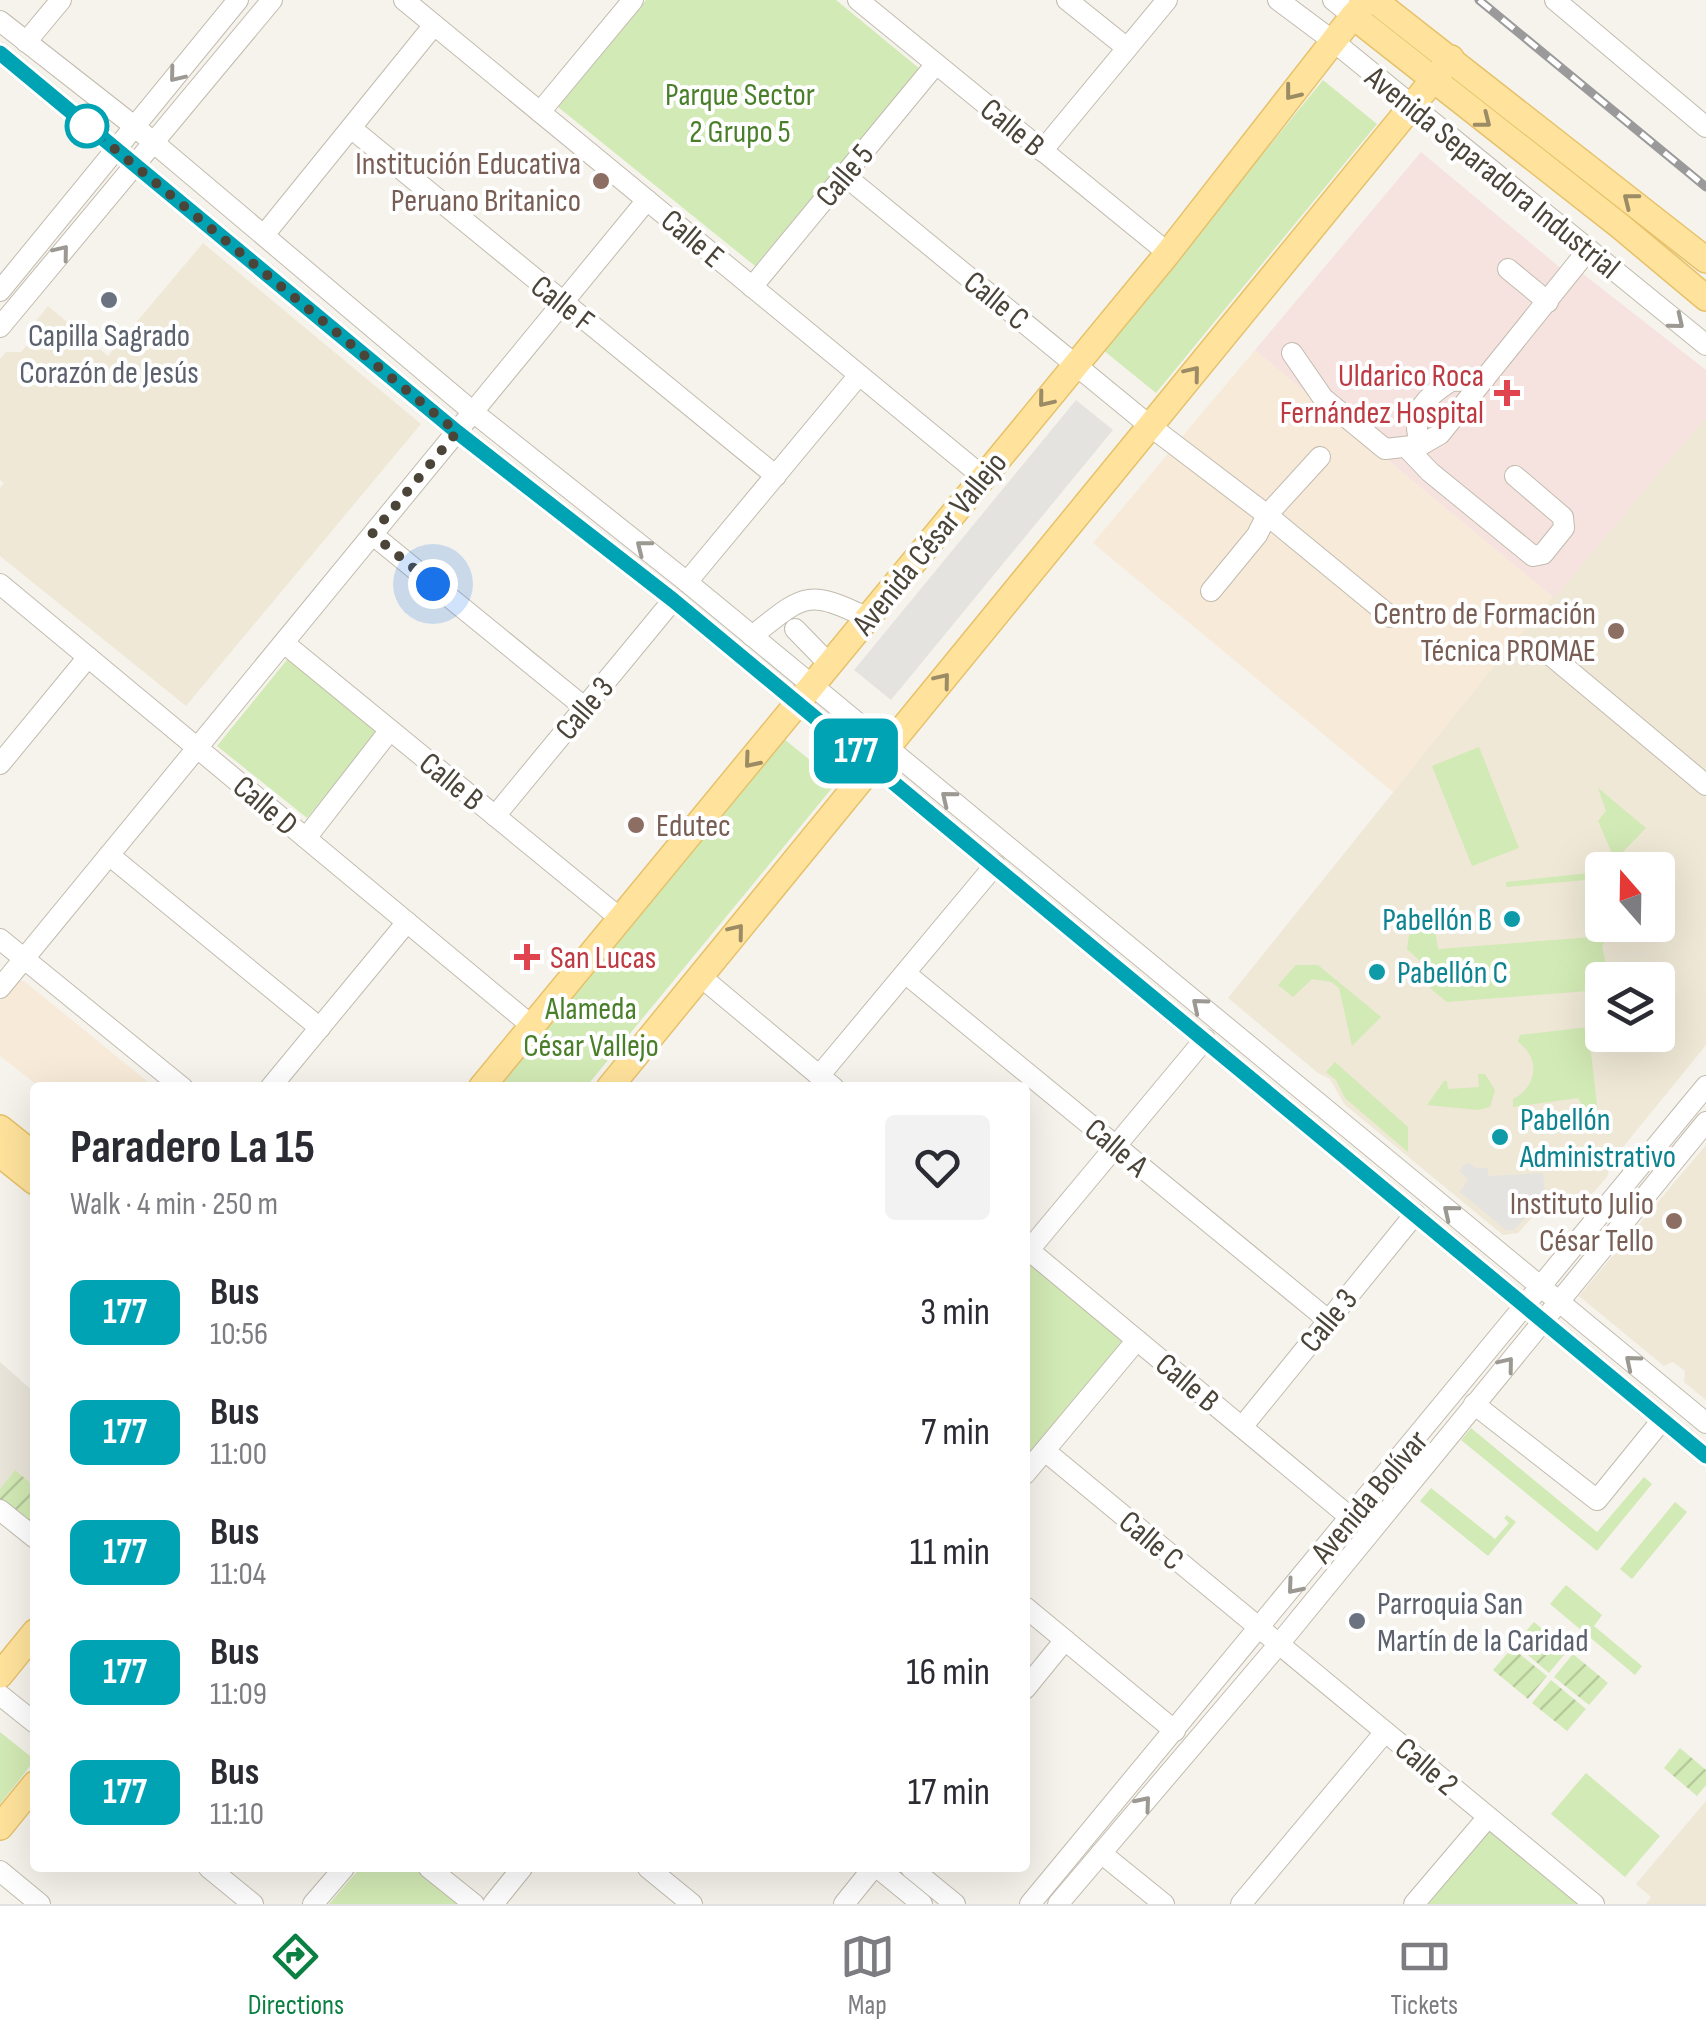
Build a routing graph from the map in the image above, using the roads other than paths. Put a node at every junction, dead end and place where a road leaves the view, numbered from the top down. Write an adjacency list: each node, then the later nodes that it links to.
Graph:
1 (61, 0): 16 (street)
2 (238, 0): 24 (street, one-way to 24)
3 (272, 0): 27 (street)
4 (404, 0): 14 (street, Calle E)
5 (633, 0): 23 (street)
6 (858, 0): 20 (street, Calle B)
7 (1067, 0): 17 (street)
8 (1167, 0): 17 (street)
9 (1278, 0): 15 (street, Avenida Separadora Industrial)
10 (1374, 0): 12 (main road, Avenida César Vallejo); 18 (main road, Avenida Separadora Industrial)
11 (1555, 0): 25 (street)
12 (1343, 8): 15 (main road, Avenida César Vallejo); 21 (main road, Avenida Separadora Industrial)
13 (0, 20): 16 (street)
14 (434, 25): 23 (street, Calle E); 26 (street)
15 (1333, 41): 22 (street, Avenida Separadora Industrial); 35 (main road, Avenida César Vallejo, one-way to 35)
16 (26, 42): 24 (street)
17 (1127, 48): 29 (street)
18 (1451, 58): 21 (main road); 36 (main road, Avenida Separadora Industrial, one-way to 18)
19 (3, 63): 28 (street)
20 (936, 64): 29 (street, Calle B); 31 (street, Calle 5)
21 (1431, 80): 22 (main road); 40 (main road, Avenida Separadora Industrial, one-way to 40)
22 (1412, 106): 34 (street, Avenida Separadora Industrial); 50 (main road, one-way to 22)
23 (540, 112): 32 (street, Calle E)
24 (134, 126): 27 (street); 28 (street)
25 (1706, 126)
26 (351, 128): 33 (street); 41 (street, Calle F)
27 (153, 143): 30 (street); 33 (street)
28 (115, 150): 30 (street); 39 (street)
29 (1042, 151): 35 (street, Calle B)
30 (133, 166): 43 (street, one-way to 30); 51 (street)
31 (844, 175): 38 (street, Calle 5); 46 (street, Calle C)
32 (647, 200): 38 (street, Calle E); 41 (street)
33 (264, 235): 49 (street)
34 (1588, 250): 42 (street); 44 (street, Avenida Separadora Industrial, one-way to 44)
35 (1168, 253): 46 (main road, Avenida César Vallejo)
36 (1706, 260)
37 (1508, 269): 42 (street)
38 (752, 287): 47 (street, Calle E)
39 (0, 290)
40 (1706, 298)
41 (563, 302): 49 (street); 54 (street, Calle F)
42 (1548, 302): 48 (street)
43 (0, 328)
44 (1706, 345)
45 (1292, 352): 52 (street)
46 (1075, 364): 50 (street, Calle C); 55 (main road, Avenida César Vallejo, one-way to 55)
47 (859, 375): 54 (street); 55 (street, Calle E)
48 (1484, 380): 52 (street); 52 (street)
49 (474, 412): 51 (street); 59 (street, one-way to 49)
50 (1150, 426): 57 (street, Calle C); 75 (main road, one-way to 50)
51 (457, 432): 58 (street); 62 (street)
52 (1414, 447): 56 (street)
53 (1320, 457): 57 (street)
54 (776, 476): 59 (street)
55 (982, 476): 64 (main road, Avenida César Vallejo)
56 (1515, 476)
57 (1267, 515): 61 (street); 63 (street, Calle C)
58 (372, 534): 67 (street); 72 (street)
59 (687, 582): 66 (street)
60 (0, 584): 69 (street, Calle D)
61 (1211, 591)
62 (673, 600): 71 (street); 72 (street, Calle 3)
63 (1390, 617)
64 (868, 618): 65 (street); 70 (main road, Avenida César Vallejo)
65 (787, 620): 66 (street); 70 (street)
66 (752, 636): 71 (street)
67 (284, 643): 73 (street, Calle B); 74 (street)
68 (1548, 653): 77 (street)
69 (88, 657): 74 (street, Calle D); 76 (street)
70 (830, 665): 71 (main road, Avenida César Vallejo)
71 (806, 695): 75 (street); 82 (main road, Avenida César Vallejo, one-way to 82)
72 (584, 708): 78 (street, Calle 3)
73 (390, 730): 78 (street, Calle B); 79 (street)
74 (198, 748): 79 (street, Calle D); 80 (street)
75 (880, 756): 81 (street); 87 (main road, one-way to 75); 109 (street, one-way to 75)
76 (0, 764)
77 (1706, 785)
78 (495, 816): 82 (street, Calle B)
79 (306, 838): 83 (street, Calle D)
80 (109, 856): 85 (street); 90 (street)
81 (995, 865): 86 (street); 91 (street)
82 (621, 918): 89 (main road, Avenida César Vallejo)
83 (407, 922): 89 (street, Calle D); 90 (street)
84 (0, 939): 85 (street)
85 (24, 959): 88 (street); 92 (street)
86 (906, 973): 96 (street); 101 (street, Calle A)
87 (700, 976): 95 (main road); 96 (street)
88 (0, 988)
89 (532, 1026): 94 (main road, Avenida César Vallejo)
90 (320, 1028): 93 (street)
91 (1205, 1039): 101 (street); 106 (street)
92 (176, 1082)
93 (275, 1082)
94 (486, 1082)
95 (614, 1082)
96 (827, 1082)
97 (1706, 1086): 100 (street, Avenida Bolívar)
98 (1706, 1122): 104 (street, Avenida Bolívar)
99 (0, 1128): 102 (main road)
100 (1662, 1140): 104 (street); 109 (street, Avenida Bolívar)
101 (1116, 1146): 107 (street); 111 (street, Calle A)
102 (30, 1152)
103 (0, 1154): 105 (main road)
104 (1680, 1154): 109 (street, Avenida Bolívar)
105 (30, 1178)
106 (1415, 1214): 110 (street); 111 (street, Calle 3)
107 (1030, 1245)
108 (1030, 1251): 113 (street, Calle B)
109 (1549, 1294): 110 (street, Avenida Bolívar); 112 (street, Avenida Bolívar); 115 (street, one-way to 109)
110 (1525, 1308): 112 (street); 122 (street, Avenida Bolívar)
111 (1328, 1320): 117 (street, Calle 3)
112 (1542, 1322): 114 (street, Avenida Bolívar, one-way to 112); 116 (street)
113 (1137, 1340): 117 (street, Calle B); 118 (street)
114 (1474, 1404): 116 (street); 128 (street, Avenida Bolívar)
115 (1702, 1414)
116 (1662, 1420): 119 (street)
117 (1242, 1426): 122 (street, Calle B)
118 (1044, 1451): 120 (street); 125 (street, Calle C)
119 (1706, 1456)
120 (1030, 1468)
121 (0, 1510): 123 (street)
122 (1351, 1518): 125 (street, Avenida Bolívar, one-way to 125)
123 (30, 1534)
124 (1030, 1611): 127 (street)
125 (1260, 1628): 128 (street, Calle 2); 133 (street, Avenida Bolívar)
126 (30, 1638): 129 (main road)
127 (1066, 1640): 130 (street); 133 (street)
128 (1278, 1644): 134 (street, Calle 2); 138 (street, Avenida Bolívar, one-way to 128)
129 (0, 1675)
130 (1030, 1683)
131 (0, 1694): 132 (street)
132 (30, 1720)
133 (1174, 1730): 157 (street, Avenida Bolívar)
134 (1385, 1732): 136 (street, Calle 2); 160 (street)
135 (30, 1790): 137 (main road)
136 (1488, 1817): 161 (street); 162 (street, Calle 2)
137 (0, 1827)
138 (1102, 1853): 158 (street, Avenida Bolívar); 159 (street)
139 (0, 1871): 148 (street)
140 (214, 1872): 149 (street)
141 (341, 1872): 150 (street)
142 (434, 1872): 151 (street)
143 (519, 1872): 152 (street)
144 (653, 1872): 153 (street)
145 (872, 1872): 154 (street)
146 (881, 1872): 155 (street)
147 (915, 1872): 156 (street)
148 (40, 1904)
149 (254, 1904)
150 (313, 1904)
151 (474, 1904)
152 (494, 1904)
153 (692, 1904)
154 (844, 1904)
155 (922, 1904)
156 (955, 1904)
157 (1030, 1904)
158 (1058, 1904)
159 (1164, 1904)
160 (1241, 1904)
161 (1414, 1904)
162 (1594, 1904)

